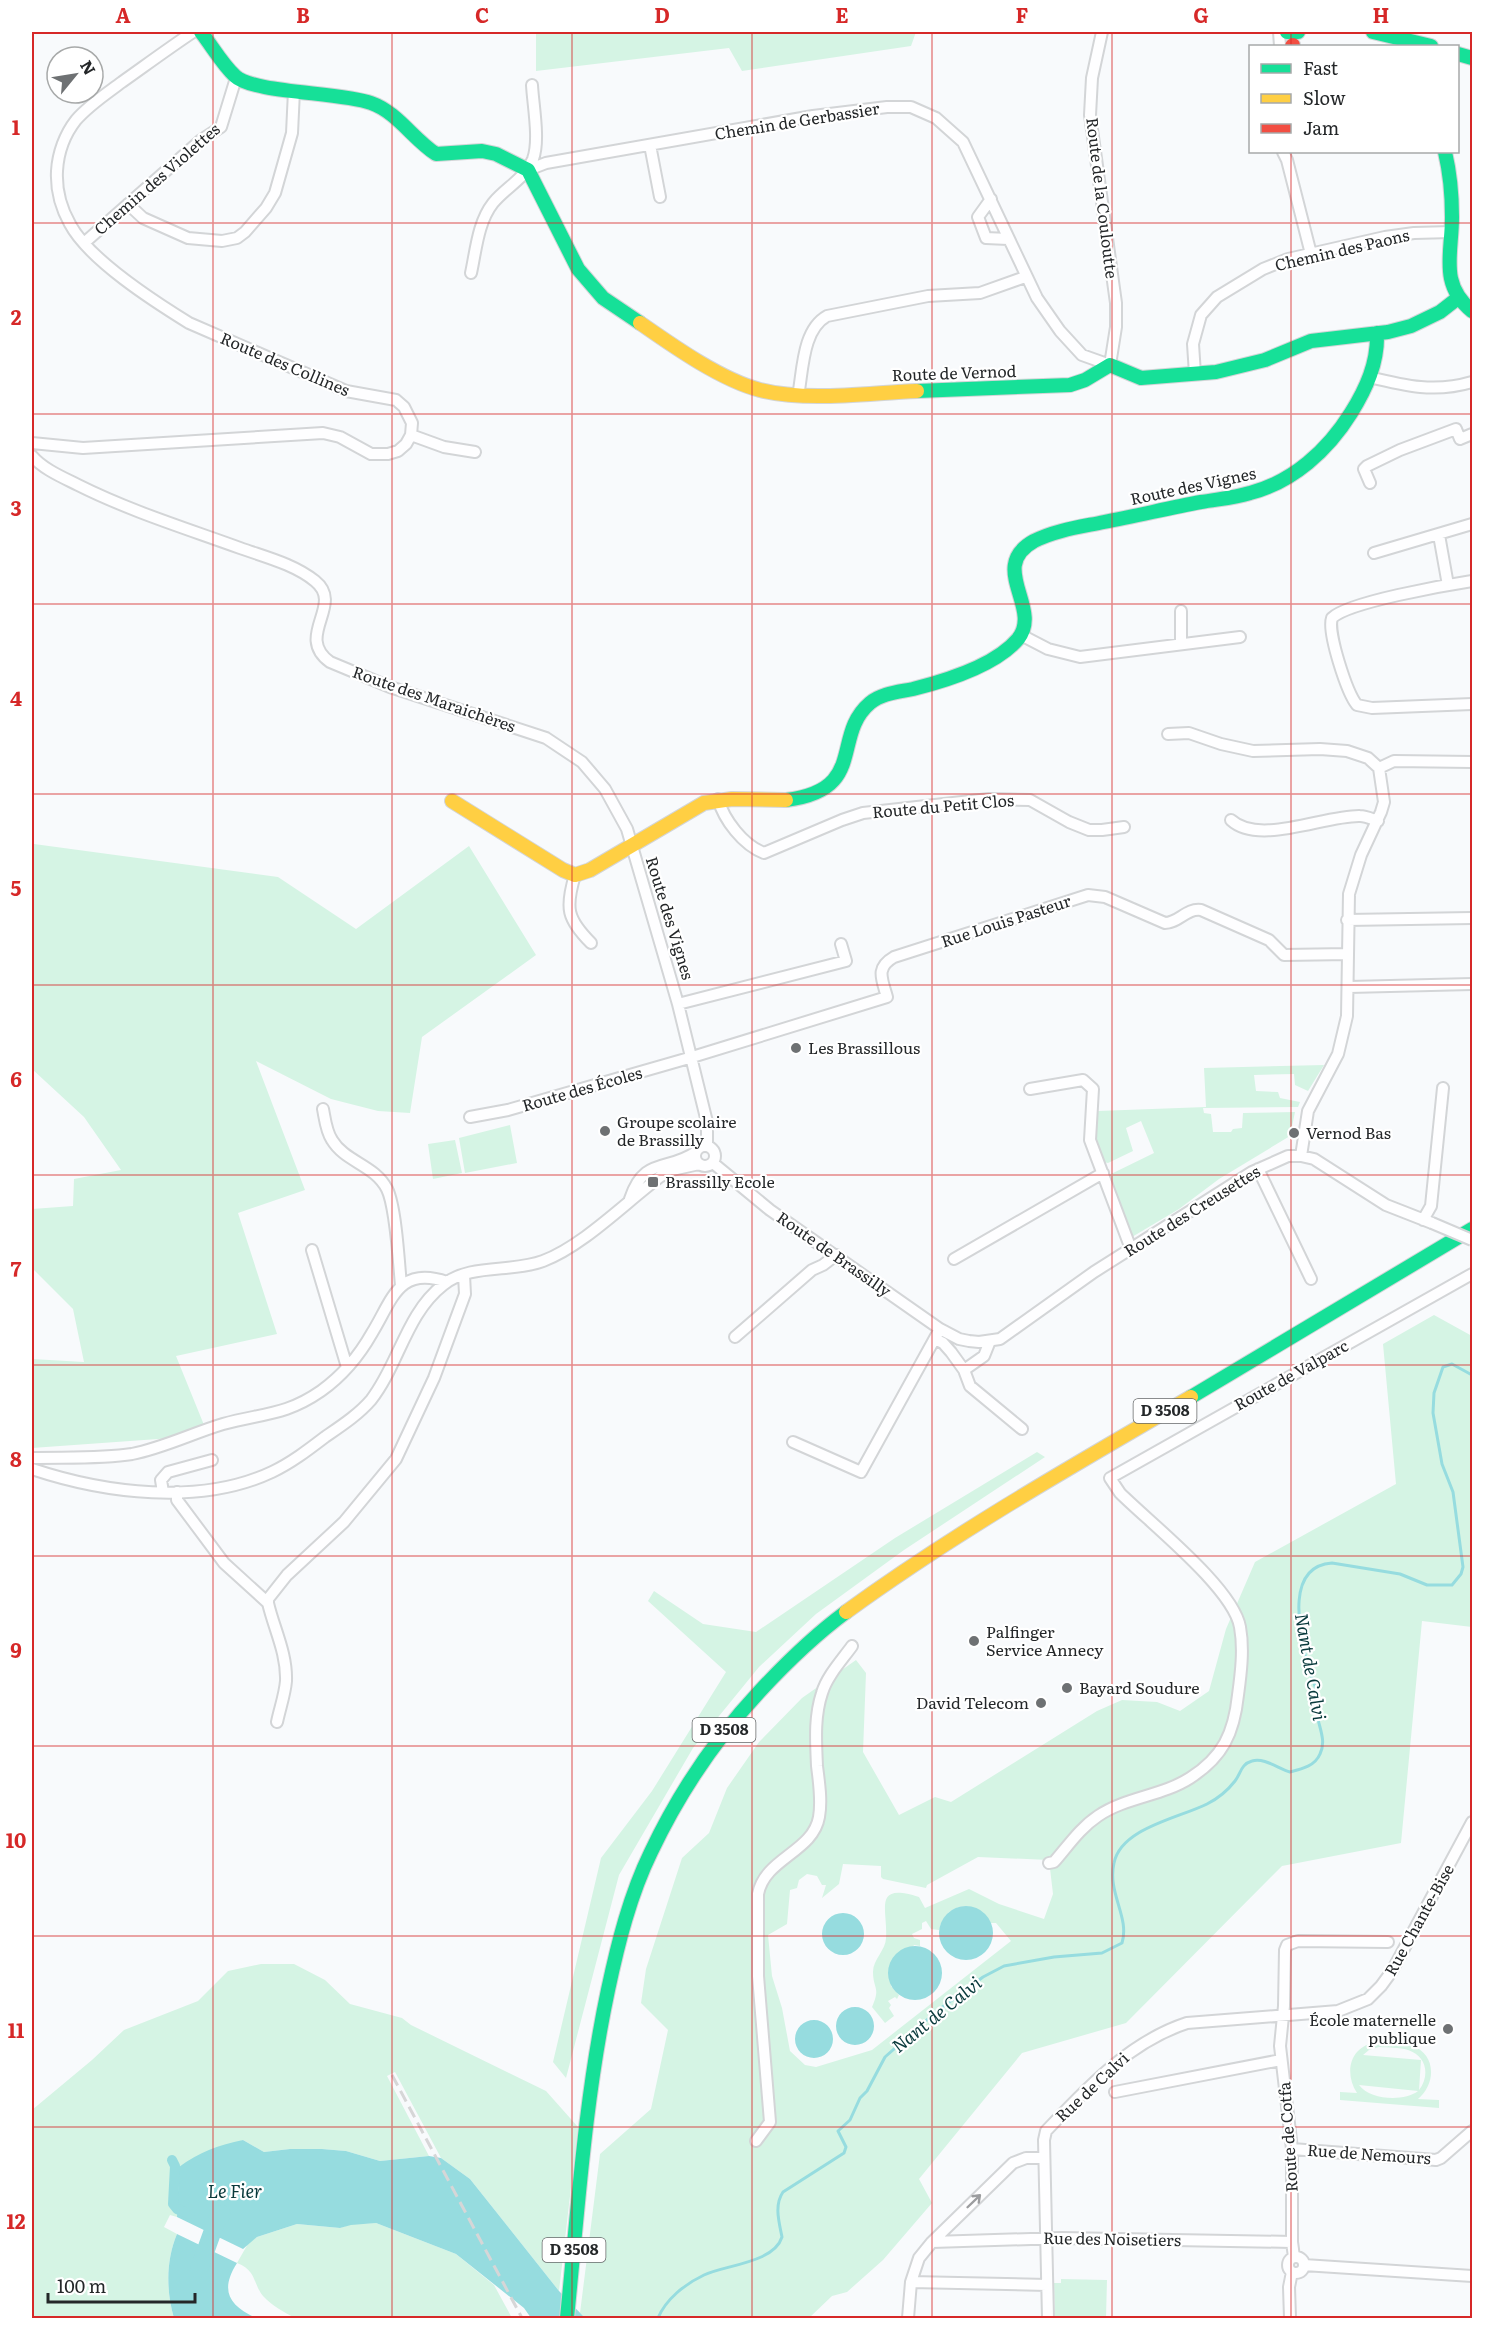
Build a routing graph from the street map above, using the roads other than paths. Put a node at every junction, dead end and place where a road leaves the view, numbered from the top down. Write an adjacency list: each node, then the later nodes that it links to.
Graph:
1 (193, 32): 23 (street, Route des Collines)
2 (201, 32): 11 (main road)
3 (1102, 32): 30 (street, Route de la Couloutte)
4 (1279, 32): 8 (street)
5 (1287, 32): 6 (main road)
6 (1299, 32): 9 (street)
7 (1373, 32): 10 (main road)
8 (1287, 45)
9 (1289, 45)
10 (1427, 45)
11 (236, 78): 13 (main road); 20 (street, Chemin des Violettes)
12 (532, 85): 17 (street)
13 (294, 91): 17 (main road); 20 (street)
14 (651, 145): 17 (street, Chemin de Gerbassier); 18 (street); 19 (street, Chemin de Gerbassier)
15 (1284, 153): 24 (street)
16 (1445, 153): 21 (main road)
17 (528, 170): 25 (street); 34 (main road, Route de Vernod)
18 (660, 197)
19 (991, 199): 22 (street, Chemin de Gerbassier); 22 (street)
20 (128, 204): 23 (street, Chemin des Violettes)
21 (1452, 232): 24 (street, Chemin des Paons); 27 (main road)
22 (1008, 239): 26 (street, Chemin de Gerbassier)
23 (84, 243): 36 (street, Route des Collines)
24 (1311, 254): 31 (street, Chemin des Paons)
25 (471, 273)
26 (1025, 277): 30 (street, Chemin de Gerbassier); 34 (street)
27 (1458, 298): 28 (main road); 29 (main road)
28 (1473, 311)
29 (1377, 333): 31 (main road); 32 (main road, Route des Vignes)
30 (1110, 365): 31 (main road); 34 (main road, Route de Vernod)
31 (1195, 374)
32 (1369, 377): 33 (street); 47 (main road, Route des Vignes)
33 (1473, 382)
34 (798, 396)
35 (1473, 434): 40 (street)
36 (411, 435): 37 (street); 38 (street)
37 (32, 443)
38 (475, 452)
39 (32, 456): 59 (street, Route des Maraichères)
40 (1370, 483)
41 (1473, 524): 42 (street)
42 (1439, 535): 43 (street); 45 (street)
43 (1374, 553)
44 (1473, 581): 45 (street)
45 (1449, 585): 50 (street)
46 (1181, 610): 49 (street)
47 (1021, 635): 49 (street); 54 (main road, Route des Vignes)
48 (1240, 637): 49 (street)
49 (1181, 644)
50 (1473, 704)
51 (1168, 734): 53 (street)
52 (1473, 762): 53 (street)
53 (1378, 768): 57 (street)
54 (718, 799): 58 (street, Route du Petit Clos); 59 (main road, Route des Vignes)
55 (452, 801): 60 (main road)
56 (1231, 820): 57 (street)
57 (1378, 821): 62 (street)
58 (1124, 827)
59 (632, 846): 60 (main road); 68 (street, Route des Vignes)
60 (575, 874): 63 (street)
61 (1473, 918): 62 (street)
62 (1347, 920): 65 (street)
63 (591, 943)
64 (841, 944): 68 (street)
65 (1348, 954): 67 (street); 69 (street, Rue Louis Pasteur)
66 (1473, 984): 67 (street)
67 (1349, 987): 76 (street)
68 (678, 1004): 69 (street, Route des Vignes)
69 (693, 1057): 73 (street, Route des Écoles); 74 (street, Route des Vignes)
70 (1443, 1088): 82 (street)
71 (1030, 1089): 80 (street)
72 (323, 1109): 93 (street)
73 (470, 1117)
74 (707, 1146): 75 (street); 77 (street)
75 (696, 1152): 78 (street); 81 (street)
76 (1301, 1156): 79 (street, Route des Creusettes); 82 (street)
77 (712, 1163): 78 (street); 87 (street, Route de Brassilly)
78 (699, 1164): 81 (street)
79 (1258, 1169): 85 (street, Route des Creusettes); 91 (street)
80 (1103, 1173): 85 (street); 88 (street)
81 (630, 1199): 90 (street)
82 (1428, 1221): 84 (street, bridge)
83 (1473, 1231): 129 (main road, D 3508)
84 (1473, 1240)
85 (1131, 1249): 97 (street, Route des Creusettes)
86 (312, 1250): 98 (street)
87 (836, 1255): 94 (street, Route de Brassilly); 95 (street)
88 (954, 1259)
89 (1473, 1274): 111 (street, Route de Valparc)
90 (464, 1275): 92 (street); 107 (street)
91 (1311, 1279)
92 (447, 1282): 93 (street); 106 (street)
93 (401, 1286): 98 (street)
94 (938, 1334): 96 (street, Route de Brassilly); 99 (street); 101 (street)
95 (735, 1337)
96 (959, 1339): 97 (street, Route des Creusettes)
97 (990, 1341): 99 (street)
98 (347, 1367): 102 (street)
99 (964, 1370): 100 (street)
100 (1022, 1429)
101 (793, 1442)
102 (32, 1458)
103 (212, 1460): 105 (street)
104 (32, 1469): 105 (street)
105 (163, 1492): 106 (street)
106 (177, 1492): 107 (street)
107 (268, 1603): 109 (street)
108 (852, 1646): 117 (street)
109 (277, 1722)
110 (1473, 1822): 113 (street, Rue Chante-Bise)
111 (1049, 1863)
112 (1388, 1941): 113 (street, Route de Cotfa)
113 (1282, 2017): 114 (street, Route de Cotfa); 119 (street, Rue de Calvi)
114 (1281, 2060): 115 (street); 118 (street, Route de Cotfa)
115 (1115, 2092)
116 (1473, 2131): 118 (street, Rue de Nemours)
117 (756, 2141)
118 (1292, 2149): 122 (street, Route de Cotfa)
119 (1044, 2158): 120 (street, Rue de Calvi); 121 (street, one-way to 119)
120 (1046, 2238): 121 (street, Rue des Noisetiers); 122 (street, Rue des Noisetiers); 128 (street, Rue de Calvi)
121 (932, 2242): 127 (street)
122 (1292, 2242): 123 (street, Route de Cotfa)
123 (1294, 2257): 124 (street); 125 (street)
124 (1304, 2265): 125 (street); 126 (street)
125 (1292, 2272): 132 (street)
126 (1473, 2276)
127 (911, 2282): 128 (street); 130 (street)
128 (1047, 2285): 131 (street, Rue de Calvi)
129 (567, 2319)
130 (908, 2319)
131 (1048, 2319)
132 (1290, 2319)

